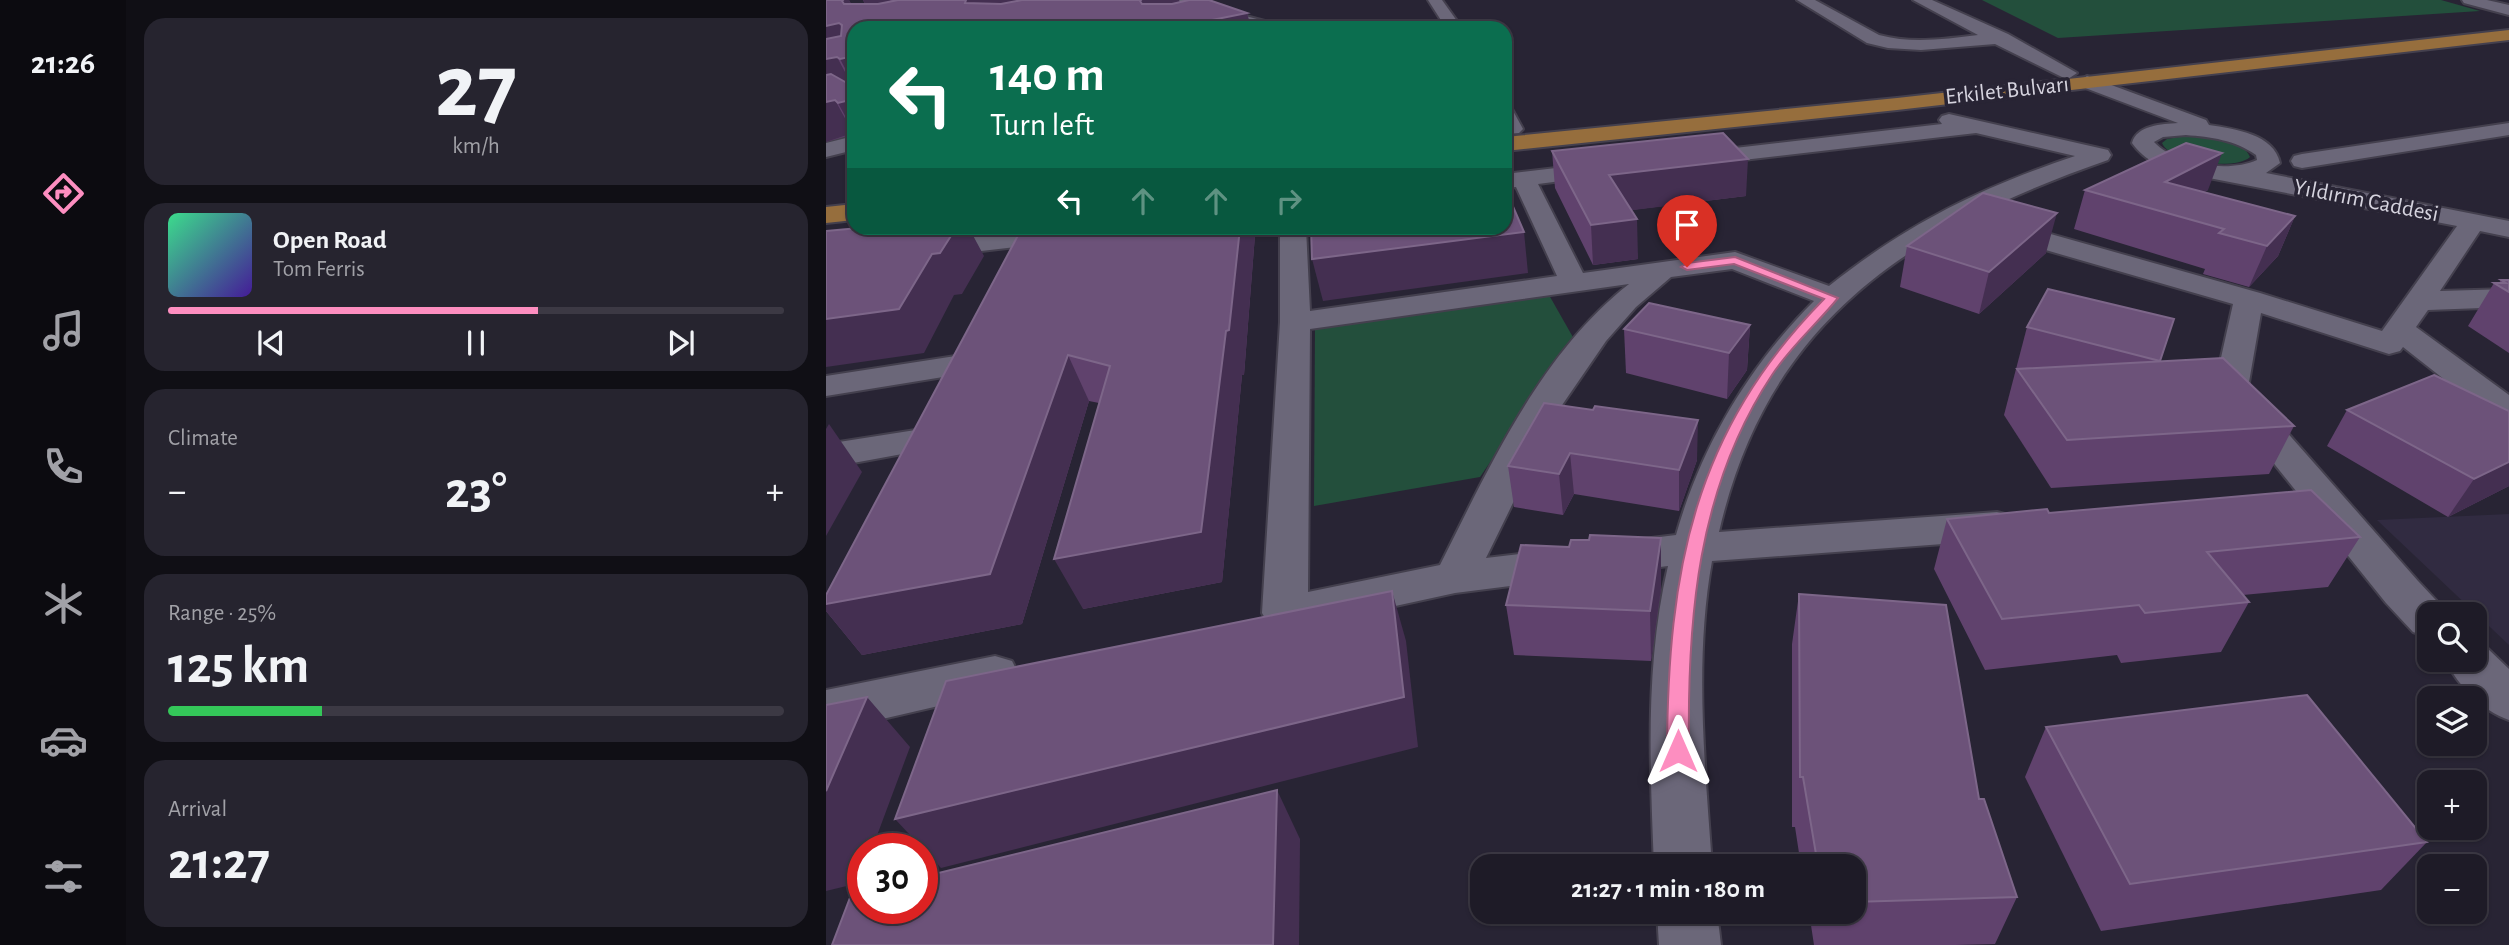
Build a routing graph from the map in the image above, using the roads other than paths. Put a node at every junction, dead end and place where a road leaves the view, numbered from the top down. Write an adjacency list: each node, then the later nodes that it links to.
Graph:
1 (1168, 0): 7 (street)
2 (1435, 0): 10 (street)
3 (1804, 0): 13 (street)
4 (1920, 0): 13 (street)
5 (2469, 0): 6 (street)
6 (2509, 10)
7 (1222, 14): 8 (street); 9 (street)
8 (1189, 21)
9 (1260, 21)
10 (1449, 21)
11 (2509, 26): 14 (main road, Erkilet Bulvarı)
12 (2509, 36): 15 (main road, Erkilet Bulvarı)
13 (2002, 38): 14 (street)
14 (2067, 73): 15 (main road); 16 (main road, Erkilet Bulvarı)
15 (2087, 82): 17 (main road, Erkilet Bulvarı); 23 (street)
16 (1877, 92): 17 (main road); 19 (main road, Erkilet Bulvarı)
17 (1897, 104): 18 (street); 20 (main road, Erkilet Bulvarı)
18 (1973, 127): 28 (street); 30 (street)
19 (1512, 128)
20 (1512, 129)
21 (2509, 129): 22 (street)
22 (2470, 135): 27 (street); 31 (street)
23 (2234, 136): 25 (street, Yıldırım Caddesi); 29 (street)
24 (847, 144): 26 (street)
25 (2259, 146): 31 (street, Yıldırım Caddesi); 33 (street)
26 (826, 149)
27 (2509, 149)
28 (2100, 155): 29 (street); 39 (street)
29 (2164, 159): 33 (street, Yıldırım Caddesi)
30 (1674, 161)
31 (2302, 161): 40 (street, Yıldırım Caddesi)
32 (1633, 166): 34 (street)
33 (2222, 172): 41 (street, Yıldırım Caddesi)
34 (1514, 180): 49 (street)
35 (847, 195): 36 (main road)
36 (826, 197)
37 (847, 213): 38 (main road)
38 (826, 215)
39 (1953, 215): 50 (street); 52 (street)
40 (2509, 216)
41 (2473, 222): 42 (street, Yıldırım Caddesi); 53 (street)
42 (2509, 229)
43 (1048, 235): 45 (street)
44 (1293, 235): 54 (street)
45 (1030, 237): 46 (street); 48 (street)
46 (826, 261)
47 (1663, 270): 49 (street); 50 (street); 67 (street)
48 (1012, 272)
49 (1574, 283): 54 (street)
50 (1832, 298): 66 (street)
51 (2509, 298): 53 (street)
52 (2249, 299): 55 (street); 63 (street)
53 (2418, 301): 55 (street)
54 (1295, 322): 67 (street)
55 (2399, 329): 59 (street)
56 (980, 330): 57 (street)
57 (962, 365): 58 (street); 60 (street)
58 (826, 386)
59 (2509, 412)
60 (922, 440): 61 (street); 62 (street)
61 (826, 456)
62 (903, 476)
63 (2326, 502): 64 (street); 68 (street)
64 (2285, 505)
65 (2037, 523): 66 (street)
66 (1693, 548): 67 (street); 73 (street)
67 (1455, 577)
68 (2417, 608)
69 (1029, 668): 72 (street)
70 (2481, 672): 71 (street)
71 (2509, 700)
72 (826, 711)
73 (1684, 854)
74 (1688, 924): 75 (street)
75 (1690, 945)

